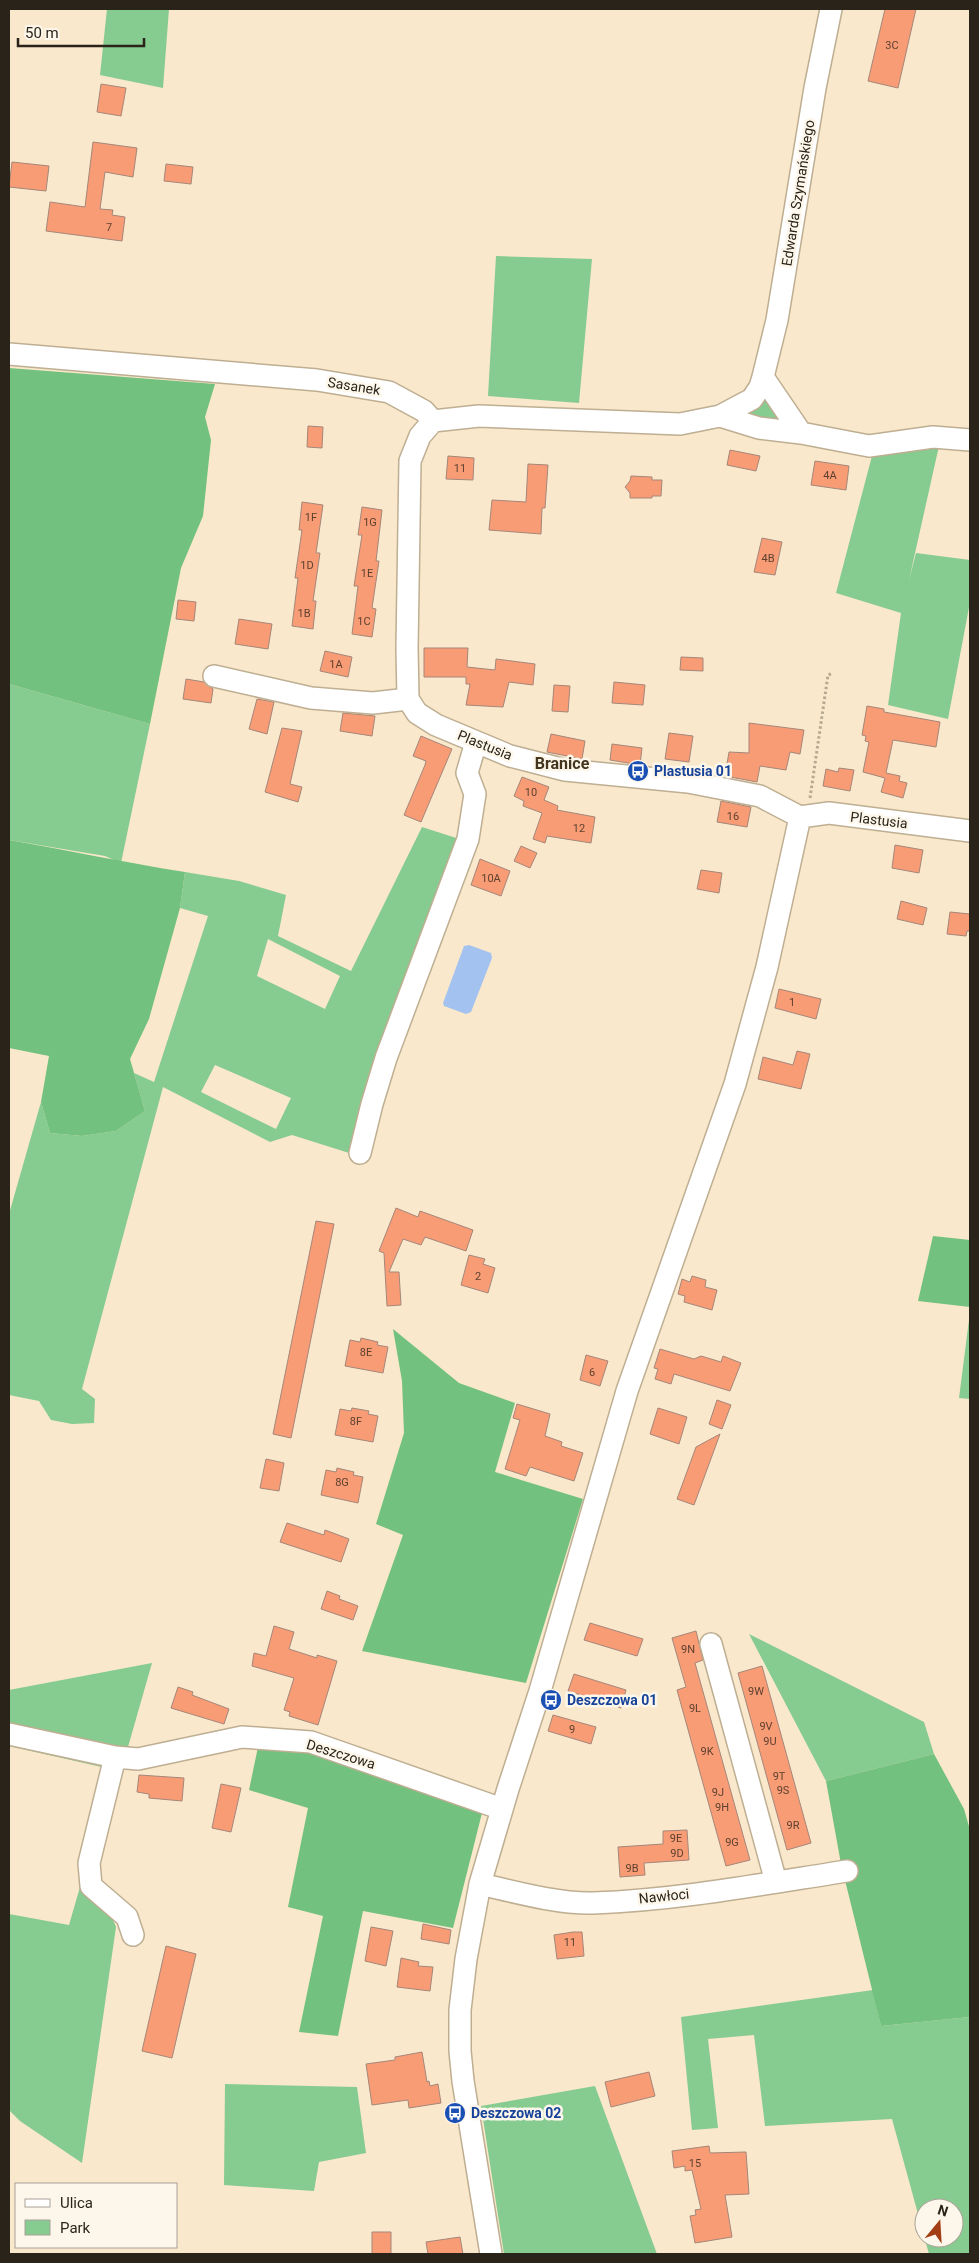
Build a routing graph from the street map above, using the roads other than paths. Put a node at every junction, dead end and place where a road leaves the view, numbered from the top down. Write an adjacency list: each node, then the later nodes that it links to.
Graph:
1 (831, 9): 3 (street, Edwarda Szymańskiego)
2 (9, 354): 5 (street, Sasanek)
3 (763, 377): 4 (street, Edwarda Szymańskiego); 6 (street)
4 (720, 416): 5 (street); 6 (street)
5 (433, 421): 9 (street)
6 (801, 433): 7 (street)
7 (970, 440)
8 (214, 676): 9 (street)
9 (408, 700): 10 (street, Plastusia)
10 (476, 742): 11 (street, Plastusia); 13 (street)
11 (800, 817): 12 (street, Plastusia); 17 (street)
12 (970, 831)
13 (360, 1153)
14 (711, 1644): 19 (street)
15 (9, 1734): 16 (street, Deszczowa)
16 (115, 1757): 17 (street, Deszczowa); 21 (street)
17 (502, 1809): 20 (street)
18 (847, 1871): 19 (street, Nawłoci)
19 (776, 1882): 20 (street, Nawłoci)
20 (480, 1884): 22 (street)
21 (133, 1935)
22 (491, 2254)

